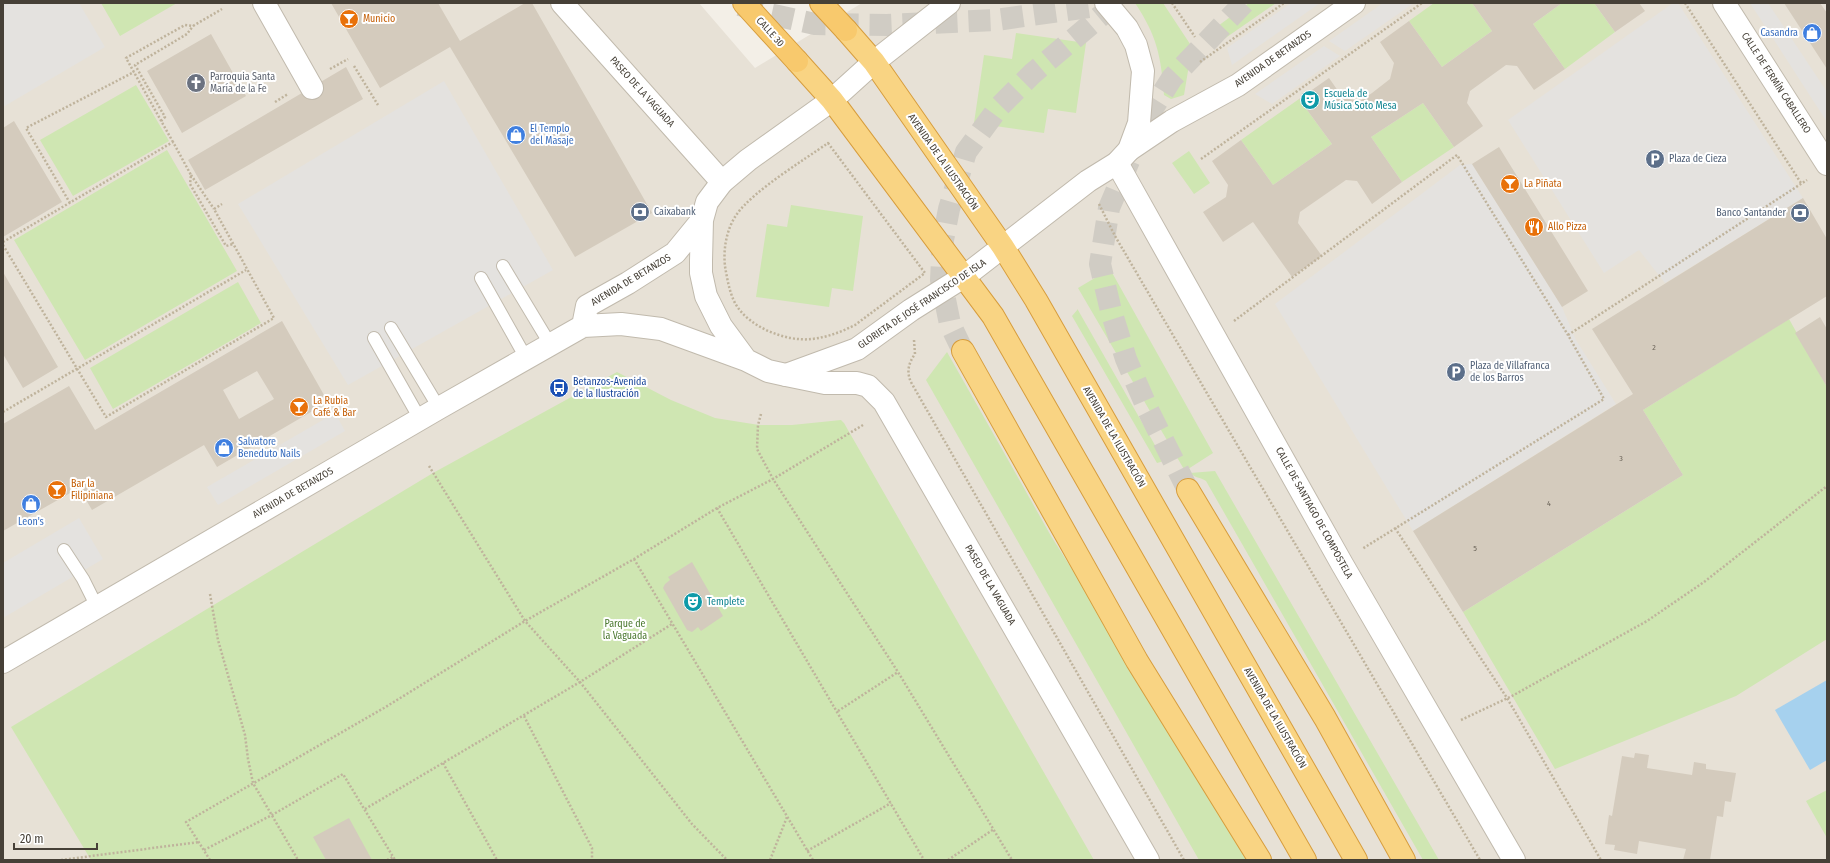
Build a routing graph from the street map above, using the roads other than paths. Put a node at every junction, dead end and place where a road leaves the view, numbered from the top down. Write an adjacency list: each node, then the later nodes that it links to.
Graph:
1 (264, 3): 10 (street)
2 (562, 3): 14 (street, PASEO DE LA VAGUADA)
3 (744, 3): 11 (highway, CALLE 30)
4 (822, 3): 9 (highway, AVENIDA DE LA ILUSTRACIÓN)
5 (949, 3): 9 (street)
6 (1106, 3): 12 (street)
7 (1354, 3): 12 (street, AVENIDA DE BETANZOS)
8 (1724, 3): 13 (street, CALLE DE FERMÍN CABALLERO)
9 (874, 62): 11 (street); 16 (highway, AVENIDA DE LA ILUSTRACIÓN)
10 (312, 88)
11 (832, 100): 14 (street); 18 (highway)
12 (1123, 157): 16 (street, GLORIETA DE JOSÉ FRANCISCO DE ISLA); 39 (street, CALLE DE SANTIAGO DE COMPOSTELA)
13 (1827, 164)
14 (722, 182): 15 (street)
15 (702, 220): 20 (street, AVENIDA DE BETANZOS); 26 (street)
16 (1003, 247): 18 (street, GLORIETA DE JOSÉ FRANCISCO DE ISLA); 37 (highway, AVENIDA DE LA ILUSTRACIÓN)
17 (503, 266): 23 (lane)
18 (964, 276): 27 (street, GLORIETA DE JOSÉ FRANCISCO DE ISLA); 36 (highway)
19 (481, 278): 25 (lane)
20 (583, 326): 23 (street, AVENIDA DE BETANZOS); 26 (street, AVENIDA DE BETANZOS)
21 (391, 328): 28 (lane)
22 (374, 338): 29 (lane)
23 (550, 344): 25 (street, AVENIDA DE BETANZOS)
24 (963, 351): 35 (highway)
25 (526, 358): 28 (street, AVENIDA DE BETANZOS)
26 (746, 360): 27 (street)
27 (786, 375): 34 (street, PASEO DE LA VAGUADA)
28 (439, 408): 29 (street, AVENIDA DE BETANZOS)
29 (420, 419): 32 (street, AVENIDA DE BETANZOS)
30 (1188, 490): 38 (highway)
31 (64, 550): 32 (lane)
32 (97, 607): 33 (street, AVENIDA DE BETANZOS)
33 (3, 662)
34 (1148, 860)
35 (1260, 860)
36 (1304, 860)
37 (1356, 860)
38 (1404, 860)
39 (1514, 860)

